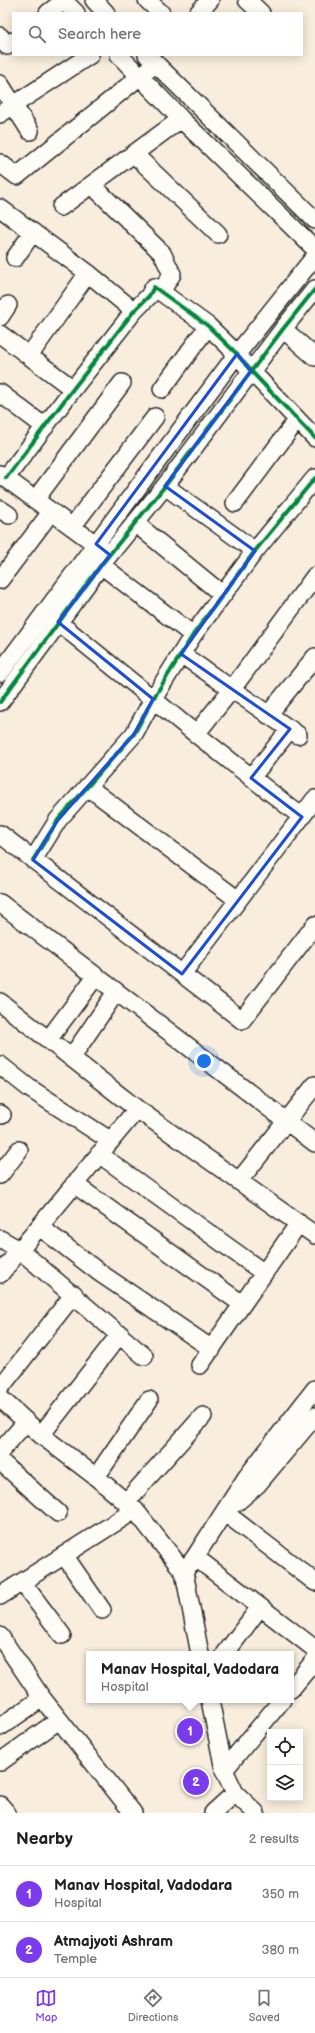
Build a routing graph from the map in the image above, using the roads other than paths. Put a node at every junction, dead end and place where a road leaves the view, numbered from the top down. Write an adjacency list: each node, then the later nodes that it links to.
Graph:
1 (63, 0): 6 (street); 7 (street)
2 (94, 0): 8 (street)
3 (147, 0): 9 (street)
4 (210, 0): 10 (street)
5 (247, 0): 11 (street)
6 (49, 12)
7 (75, 12)
8 (105, 12)
9 (160, 12)
10 (199, 12)
11 (260, 12)
12 (0, 36): 13 (street)
13 (12, 42)
14 (88, 56): 19 (street)
15 (120, 56): 17 (street)
16 (155, 58): 17 (street); 28 (street)
17 (142, 77): 21 (street); 24 (street)
18 (0, 84): 19 (street)
19 (14, 104): 20 (street); 22 (street)
20 (0, 114)
21 (181, 119): 23 (street); 31 (street)
22 (30, 131)
23 (134, 154): 25 (street); 30 (street)
24 (0, 163)
25 (92, 185): 26 (street); 35 (street)
26 (61, 207)
27 (0, 208): 29 (street)
28 (315, 220)
29 (33, 232): 32 (street); 33 (street)
30 (218, 234)
31 (314, 255): 40 (street)
32 (15, 258)
33 (88, 273): 36 (street); 41 (street)
34 (315, 289): 38 (street)
35 (161, 292): 36 (street); 37 (street)
36 (134, 311): 45 (street)
37 (208, 326): 40 (street); 46 (street)
38 (283, 329): 42 (street); 43 (street)
39 (0, 334): 41 (street)
40 (237, 354): 43 (street); 60 (street)
41 (29, 356): 45 (street)
42 (315, 357)
43 (251, 371): 49 (street); 54 (street)
44 (122, 383): 55 (street)
45 (73, 389): 50 (street)
46 (162, 389)
47 (0, 393): 50 (street)
48 (155, 417): 59 (street)
49 (297, 420): 51 (street); 56 (street)
50 (44, 427): 52 (street)
51 (315, 438)
52 (3, 476): 55 (street)
53 (315, 478): 61 (street)
54 (165, 486): 58 (street); 61 (street)
55 (35, 500): 57 (street)
56 (235, 503)
57 (51, 512): 59 (street); 64 (street)
58 (135, 523): 62 (street); 65 (street)
59 (72, 527): 60 (street)
60 (96, 544): 62 (street); 70 (street)
61 (255, 551): 65 (street)
62 (105, 560): 66 (street); 67 (street)
63 (315, 576): 71 (street)
64 (0, 580)
65 (223, 595): 67 (street)
66 (58, 622): 72 (street); 73 (street)
67 (194, 635): 68 (street)
68 (181, 654): 71 (street); 72 (street)
69 (315, 657): 74 (street)
70 (2, 665)
71 (232, 689): 74 (street); 75 (street)
72 (153, 699): 75 (street); 77 (street)
73 (0, 702)
74 (268, 715): 76 (street)
75 (196, 734): 76 (street)
76 (251, 778): 79 (street)
77 (88, 786): 81 (street); 82 (street)
78 (315, 799): 79 (street)
79 (302, 817): 82 (street)
80 (0, 834): 81 (street)
81 (33, 860): 85 (street)
82 (238, 900): 85 (street)
83 (0, 903): 86 (street)
84 (315, 925): 85 (street)
85 (182, 974)
86 (96, 976): 87 (street); 89 (street)
87 (116, 992): 90 (street); 94 (street)
88 (0, 1002): 89 (street)
89 (48, 1040): 90 (street)
90 (71, 1058): 93 (street)
91 (0, 1065): 95 (street)
92 (315, 1085): 94 (street)
93 (137, 1109): 95 (street); 100 (street)
94 (286, 1122): 96 (street); 100 (street)
95 (111, 1141): 98 (street)
96 (315, 1143)
97 (19, 1150): 99 (street)
98 (99, 1154): 101 (street); 107 (street)
99 (0, 1174)
100 (239, 1181): 102 (street)
101 (74, 1184): 103 (street); 110 (street)
102 (299, 1223): 104 (street); 107 (street)
103 (40, 1227): 106 (street); 112 (street)
104 (314, 1233)
105 (0, 1239): 106 (street)
106 (21, 1251): 108 (street); 109 (street)
107 (264, 1273): 110 (street)
108 (0, 1274)
109 (74, 1294): 111 (street); 115 (street)
110 (242, 1304): 112 (street)
111 (120, 1334): 113 (street); 122 (street)
112 (212, 1349): 114 (street)
113 (144, 1356)
114 (200, 1365)
115 (0, 1388)
116 (315, 1389): 127 (street)
117 (0, 1398): 121 (street)
118 (148, 1400): 125 (street)
119 (203, 1416): 126 (street)
120 (315, 1416): 127 (street)
121 (26, 1422): 122 (street); 123 (street)
122 (41, 1435): 125 (street)
123 (0, 1452)
124 (0, 1461): 128 (street)
125 (96, 1477): 126 (street)
126 (130, 1506): 129 (street); 131 (street)
127 (224, 1512): 130 (street); 133 (street)
128 (58, 1513)
129 (64, 1555): 132 (street); 136 (street)
130 (196, 1557): 131 (street); 135 (street)
131 (184, 1572): 140 (street)
132 (22, 1582): 134 (street); 137 (street)
133 (315, 1582)
134 (0, 1596)
135 (260, 1607): 139 (street); 141 (street)
136 (102, 1610)
137 (62, 1635)
138 (0, 1636): 144 (street)
139 (315, 1649)
140 (199, 1651)
141 (227, 1651)
142 (315, 1660): 143 (street)
143 (294, 1685)
144 (42, 1698): 147 (street); 148 (street)
145 (211, 1703): 150 (street)
146 (280, 1703): 150 (street)
147 (59, 1720): 149 (street); 154 (street)
148 (0, 1727)
149 (0, 1762)
150 (224, 1770): 151 (street)
151 (235, 1793): 155 (street); 156 (street)
152 (0, 1805): 153 (street)
153 (7, 1813)
154 (133, 1813)
155 (213, 1813)
156 (256, 1813)

